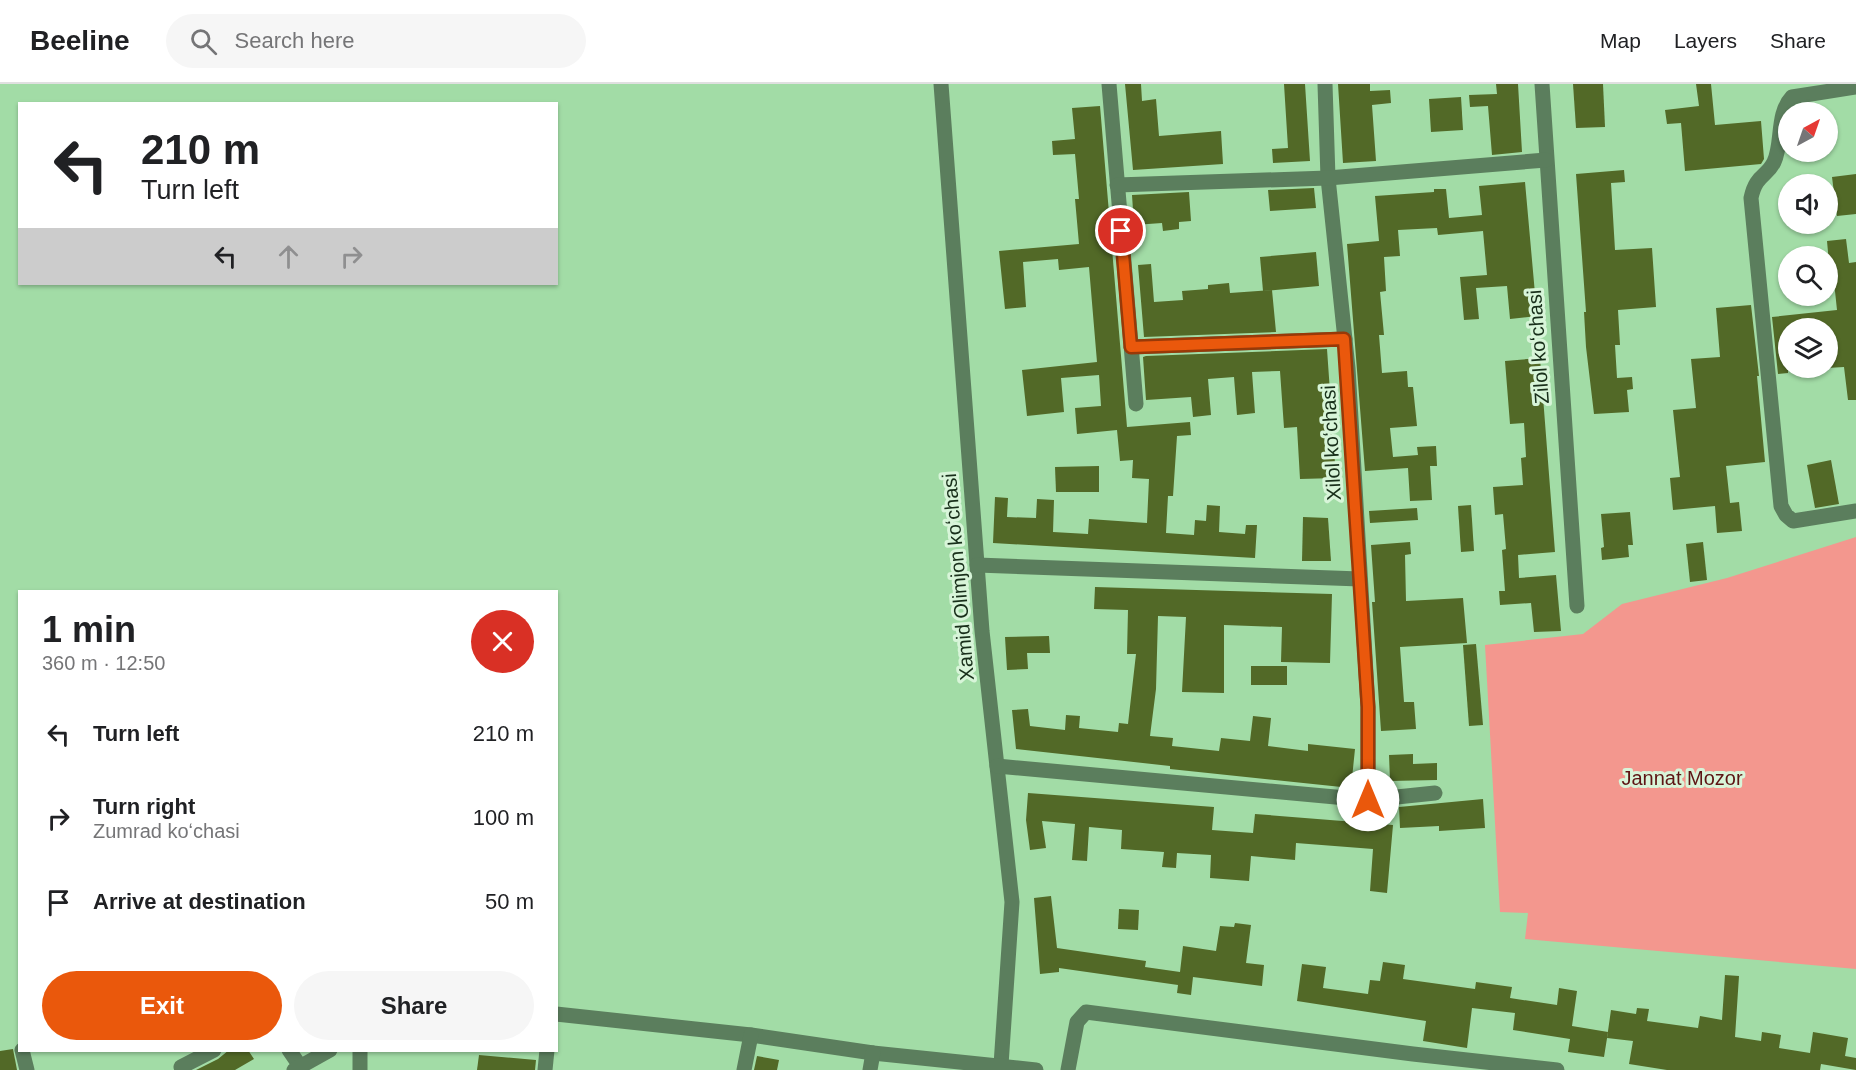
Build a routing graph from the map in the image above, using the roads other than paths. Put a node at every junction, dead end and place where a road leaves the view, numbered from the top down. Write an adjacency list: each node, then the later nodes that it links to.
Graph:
1 (941, 84): 13 (street, Xamid Olimjon koʻchasi)
2 (1109, 84): 8 (street)
3 (1325, 84): 7 (street, Xilol koʻchasi)
4 (1542, 84): 6 (street, Zilol koʻchasi)
5 (1856, 87): 12 (street)
6 (1546, 160): 7 (street); 15 (street, Zilol koʻchasi)
7 (1328, 178): 8 (street); 9 (street, Xilol koʻchasi)
8 (1118, 185): 10 (street)
9 (1344, 339): 10 (street); 14 (street, Xilol koʻchasi)
10 (1131, 347): 11 (street)
11 (1136, 404)
12 (1856, 512)
13 (977, 565): 14 (street); 16 (street, Xamid Olimjon koʻchasi)
14 (1360, 579): 18 (street, Xilol koʻchasi)
15 (1577, 606)
16 (997, 766): 18 (street); 29 (street, Xamid Olimjon koʻchasi)
17 (1435, 793): 18 (street)
18 (1368, 800)
19 (558, 1014): 20 (street)
20 (751, 1035): 27 (street); 36 (street)
21 (22, 1052): 33 (street)
22 (210, 1052): 30 (street)
23 (291, 1052): 31 (street)
24 (326, 1052): 31 (street)
25 (360, 1052): 34 (street)
26 (548, 1052): 35 (street)
27 (873, 1053): 29 (street); 37 (street)
28 (1413, 1054): 32 (street); 39 (street); 40 (street)
29 (1001, 1065): 38 (street)
30 (181, 1067)
31 (297, 1068)
32 (1530, 1068): 41 (street)
33 (27, 1070)
34 (360, 1070)
35 (545, 1070)
36 (744, 1070)
37 (870, 1070)
38 (1036, 1070)
39 (1068, 1070)
40 (1411, 1070)
41 (1557, 1070)

